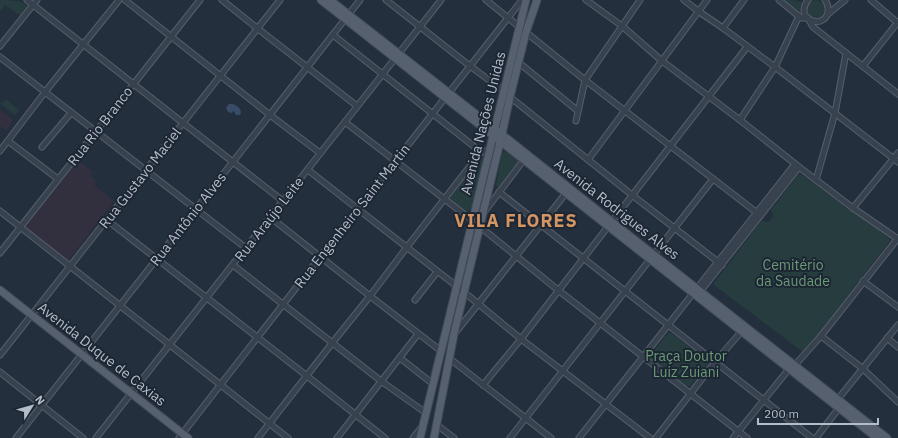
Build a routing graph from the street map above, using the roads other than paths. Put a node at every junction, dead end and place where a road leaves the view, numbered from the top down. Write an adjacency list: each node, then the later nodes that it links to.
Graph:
1 (27, 0): 27 (street)
2 (36, 0): 27 (street)
3 (119, 0): 42 (street)
4 (125, 0): 41 (street)
5 (200, 0): 41 (street, Rua Rio Branco)
6 (222, 0): 37 (street)
7 (280, 0): 37 (street, Rua Gustavo Maciel)
8 (321, 0): 31 (main road, Avenida Rodrigues Alves)
9 (330, 0): 31 (main road, Avenida Rodrigues Alves)
10 (360, 0): 31 (street, Rua Antônio Alves)
11 (386, 0): 36 (street)
12 (441, 0): 36 (street, Rua Araújo Leite)
13 (486, 0): 32 (street)
14 (522, 0): 32 (street, Rua Engenheiro Saint Martin)
15 (526, 0): 39 (main road, Avenida Nações Unidas)
16 (537, 0): 39 (main road, Avenida Nações Unidas)
17 (586, 0): 35 (street)
18 (640, 0): 35 (street)
19 (684, 0): 28 (street)
20 (707, 0): 28 (street)
21 (744, 0): 38 (street)
22 (779, 0): 30 (street)
23 (808, 0): 33 (street)
24 (825, 0): 29 (street)
25 (845, 0): 29 (street)
26 (871, 0): 34 (street)
27 (33, 5): 42 (street); 43 (street)
28 (698, 11): 38 (street); 48 (street)
29 (828, 14): 33 (street)
30 (799, 16): 33 (street); 53 (street)
31 (347, 17): 40 (street, Rua Antônio Alves); 46 (main road, Avenida Rodrigues Alves)
32 (508, 17): 39 (street); 50 (street, Rua Engenheiro Saint Martin)
33 (807, 18): 45 (street)
34 (898, 23): 51 (street)
35 (622, 26): 48 (street); 56 (street)
36 (420, 27): 46 (street, Rua Araújo Leite); 50 (street)
37 (257, 28): 52 (street); 55 (street, Rua Gustavo Maciel)
38 (723, 28): 44 (street)
39 (523, 30): 49 (main road, Avenida Nações Unidas); 56 (street); 59 (main road, Avenida Nações Unidas)
40 (333, 35): 52 (street, Rua Antônio Alves); 54 (street)
41 (171, 36): 55 (street); 57 (street, Rua Rio Branco)
42 (83, 44): 57 (street); 58 (street)
43 (0, 46)
44 (747, 47): 53 (street); 62 (street)
45 (846, 53): 51 (street); 68 (street)
46 (397, 56): 54 (street, Rua Araújo Leite); 61 (main road, Avenida Rodrigues Alves)
47 (0, 57): 58 (street)
48 (662, 61): 62 (street); 64 (street)
49 (518, 62): 59 (main road, Avenida Nações Unidas); 65 (street)
50 (470, 66): 59 (street); 61 (street, Rua Engenheiro Saint Martin)
51 (863, 66): 60 (street)
52 (307, 67): 63 (street); 69 (street, Rua Antônio Alves)
53 (775, 67): 68 (street); 70 (street)
54 (383, 74): 63 (street, Rua Araújo Leite); 67 (street)
55 (221, 76): 69 (street); 73 (street, Rua Gustavo Maciel)
56 (585, 80): 64 (street); 65 (street)
57 (133, 84): 73 (street); 75 (street, Rua Rio Branco)
58 (45, 92): 66 (street); 78 (street)
59 (507, 94): 74 (main road, Avenida Nações Unidas); 77 (main road, Avenida Nações Unidas); 87 (street)
60 (898, 94)
61 (447, 96): 67 (street, Rua Engenheiro Saint Martin); 74 (main road, Avenida Rodrigues Alves); 76 (main road, Avenida Rodrigues Alves)
62 (708, 97): 70 (street); 79 (street)
63 (357, 106): 72 (street, Rua Araújo Leite)
64 (625, 110): 79 (street); 87 (street)
65 (578, 111): 71 (street)
66 (71, 112): 75 (street); 80 (street)
67 (432, 114): 83 (street); 89 (street, Rua Engenheiro Saint Martin)
68 (836, 114): 88 (street); 96 (street)
69 (270, 115): 84 (street); 90 (street, Rua Antônio Alves)
70 (740, 120): 91 (street)
71 (576, 121)
72 (345, 122): 84 (street, Rua Araújo Leite); 89 (street)
73 (183, 124): 90 (street); 93 (street, Rua Gustavo Maciel)
74 (495, 128): 76 (main road, Avenida Nações Unidas); 77 (main road, Avenida Rodrigues Alves)
75 (96, 132): 93 (street); 94 (street, Rua Rio Branco)
76 (494, 137): 77 (main road, Avenida Rodrigues Alves); 81 (main road, Avenida Nações Unidas)
77 (501, 138): 86 (main road, Avenida Rodrigues Alves); 106 (main road, Avenida Nações Unidas)
78 (8, 141): 82 (street); 94 (street)
79 (670, 146): 95 (street); 99 (street)
80 (42, 147)
81 (490, 150): 83 (street); 110 (main road, Avenida Nações Unidas)
82 (0, 151)
83 (481, 152): 100 (street)
84 (320, 153): 92 (street, Rua Araújo Leite)
85 (898, 153): 88 (street)
86 (525, 157): 97 (street); 98 (main road, Avenida Rodrigues Alves); 111 (main road, Avenida Rodrigues Alves)
87 (588, 160): 99 (street)
88 (896, 160): 102 (street)
89 (395, 161): 100 (street); 103 (street, Rua Engenheiro Saint Martin)
90 (232, 162): 101 (street); 104 (street, Rua Antônio Alves)
91 (797, 166): 96 (street); 107 (street)
92 (308, 170): 101 (street, Rua Araújo Leite); 103 (street)
93 (145, 171): 104 (street); 109 (street, Rua Gustavo Maciel)
94 (58, 179): 113 (street, Rua Rio Branco)
95 (713, 179): 107 (street); 115 (street)
96 (816, 180): 102 (street)
97 (499, 192): 106 (street); 112 (street)
98 (566, 193): 111 (main road, Avenida Rodrigues Alves); 112 (street)
99 (632, 195): 111 (street); 115 (street)
100 (444, 200): 110 (street); 117 (street)
101 (283, 201): 108 (street, Rua Araújo Leite)
102 (854, 208): 116 (street)
103 (358, 209): 117 (street); 120 (street, Rua Engenheiro Saint Martin)
104 (195, 210): 118 (street); 123 (street, Rua Antônio Alves)
105 (0, 211): 113 (street)
106 (483, 214): 114 (main road, Avenida Nações Unidas)
107 (759, 214): 125 (street)
108 (270, 217): 118 (street, Rua Araújo Leite); 120 (street)
109 (107, 220): 123 (street); 127 (street, Rua Gustavo Maciel)
110 (473, 222): 114 (street); 130 (main road, Avenida Nações Unidas)
111 (610, 224): 122 (main road, Avenida Rodrigues Alves); 124 (street)
112 (540, 225): 121 (street); 124 (street)
113 (20, 227): 119 (street, Rua Rio Branco); 127 (street)
114 (479, 227): 121 (street); 134 (main road, Avenida Nações Unidas)
115 (675, 229): 122 (street); 125 (street)
116 (898, 238): 129 (street)
117 (407, 247): 128 (street); 137 (street)
118 (246, 248): 126 (street, Rua Araújo Leite)
119 (0, 252)
120 (320, 257): 137 (street); 140 (street, Rua Engenheiro Saint Martin)
121 (516, 257): 132 (street); 141 (street)
122 (652, 257): 133 (street); 135 (main road, Avenida Rodrigues Alves)
123 (157, 258): 138 (street); 142 (street, Rua Antônio Alves)
124 (583, 259): 132 (street); 133 (street)
125 (720, 264): 135 (street)
126 (233, 265): 138 (street, Rua Araújo Leite); 140 (street)
127 (70, 266): 142 (street); 144 (street, Rua Gustavo Maciel)
128 (437, 272): 130 (street); 139 (street)
129 (863, 281): 143 (street); 151 (street)
130 (457, 287): 134 (street); 158 (main road, Avenida Nações Unidas)
131 (0, 290): 144 (main road, Avenida Duque de Caxias)
132 (558, 290): 145 (street); 154 (street)
133 (625, 291): 145 (street); 146 (street)
134 (464, 292): 141 (street); 150 (main road, Avenida Nações Unidas)
135 (697, 292): 146 (street); 148 (main road, Avenida Rodrigues Alves); 165 (main road, Avenida Rodrigues Alves)
136 (0, 295): 144 (main road, Avenida Duque de Caxias)
137 (370, 296): 149 (street); 155 (street)
138 (206, 297): 152 (street); 156 (street, Rua Araújo Leite)
139 (415, 300)
140 (283, 304): 152 (street, Rua Engenheiro Saint Martin); 155 (street)
141 (478, 304): 150 (street); 154 (street)
142 (120, 305): 156 (street); 160 (street, Rua Antônio Alves)
143 (898, 307)
144 (31, 317): 159 (street, Rua Gustavo Maciel); 160 (main road, Avenida Duque de Caxias)
145 (601, 323): 161 (street); 167 (street)
146 (667, 325): 161 (street); 164 (street)
147 (898, 325): 153 (street)
148 (741, 332): 164 (street); 165 (main road, Avenida Rodrigues Alves)
149 (418, 334): 158 (street); 162 (street)
150 (454, 334): 163 (main road, Avenida Nações Unidas)
151 (821, 336): 165 (street); 166 (street)
152 (257, 337): 169 (street); 172 (street, Rua Engenheiro Saint Martin)
153 (887, 338): 157 (street); 166 (street)
154 (521, 339): 167 (street); 173 (street)
155 (333, 342): 169 (street); 170 (street)
156 (170, 344): 172 (street); 175 (street, Rua Araújo Leite)
157 (898, 347)
158 (441, 351): 171 (main road, Avenida Nações Unidas)
159 (0, 355)
160 (80, 356): 175 (main road, Avenida Duque de Caxias); 180 (street, Rua Antônio Alves)
161 (643, 357): 174 (street); 179 (street)
162 (400, 358): 170 (street); 171 (street)
163 (449, 358): 173 (street); 186 (main road, Avenida Nações Unidas)
164 (715, 362): 174 (street); 177 (street)
165 (792, 367): 176 (main road, Avenida Rodrigues Alves); 177 (street); 181 (main road, Avenida Rodrigues Alves)
166 (862, 368): 176 (street); 178 (street)
167 (563, 371): 179 (street); 184 (street)
168 (0, 372): 180 (street)
169 (307, 376): 183 (street); 185 (street)
170 (381, 381): 182 (street); 183 (street)
171 (433, 384): 182 (main road, Avenida Nações Unidas)
172 (220, 385): 185 (street); 189 (street, Rua Engenheiro Saint Martin)
173 (483, 385): 184 (street)
174 (690, 394): 188 (street); 205 (street)
175 (130, 395): 189 (main road, Avenida Duque de Caxias); 192 (street, Rua Araújo Leite)
176 (838, 399): 181 (street); 211 (main road, Avenida Rodrigues Alves)
177 (764, 400): 188 (street); 208 (street)
178 (898, 402)
179 (606, 404): 203 (street); 204 (street)
180 (42, 406): 190 (street, Rua Antônio Alves); 191 (street)
181 (839, 408): 209 (street); 210 (main road, Avenida Rodrigues Alves)
182 (426, 413): 187 (main road, Avenida Nações Unidas)
183 (355, 414): 195 (street); 196 (street)
184 (526, 418): 201 (street); 202 (street)
185 (270, 424): 193 (street); 194 (street)
186 (437, 425): 199 (main road, Avenida Nações Unidas); 200 (street)
187 (423, 426): 197 (street); 198 (main road, Avenida Nações Unidas)
188 (739, 431): 206 (street); 207 (street)
189 (182, 437)
190 (16, 438)
191 (83, 438)
192 (96, 438)
193 (258, 438)
194 (288, 438)
195 (337, 438)
196 (385, 438)
197 (413, 438)
198 (420, 438)
199 (434, 438)
200 (454, 438)
201 (510, 438)
202 (551, 438)
203 (579, 438)
204 (650, 438)
205 (656, 438)
206 (733, 438)
207 (747, 438)
208 (812, 438)
209 (816, 438)
210 (877, 438)
211 (887, 438)

